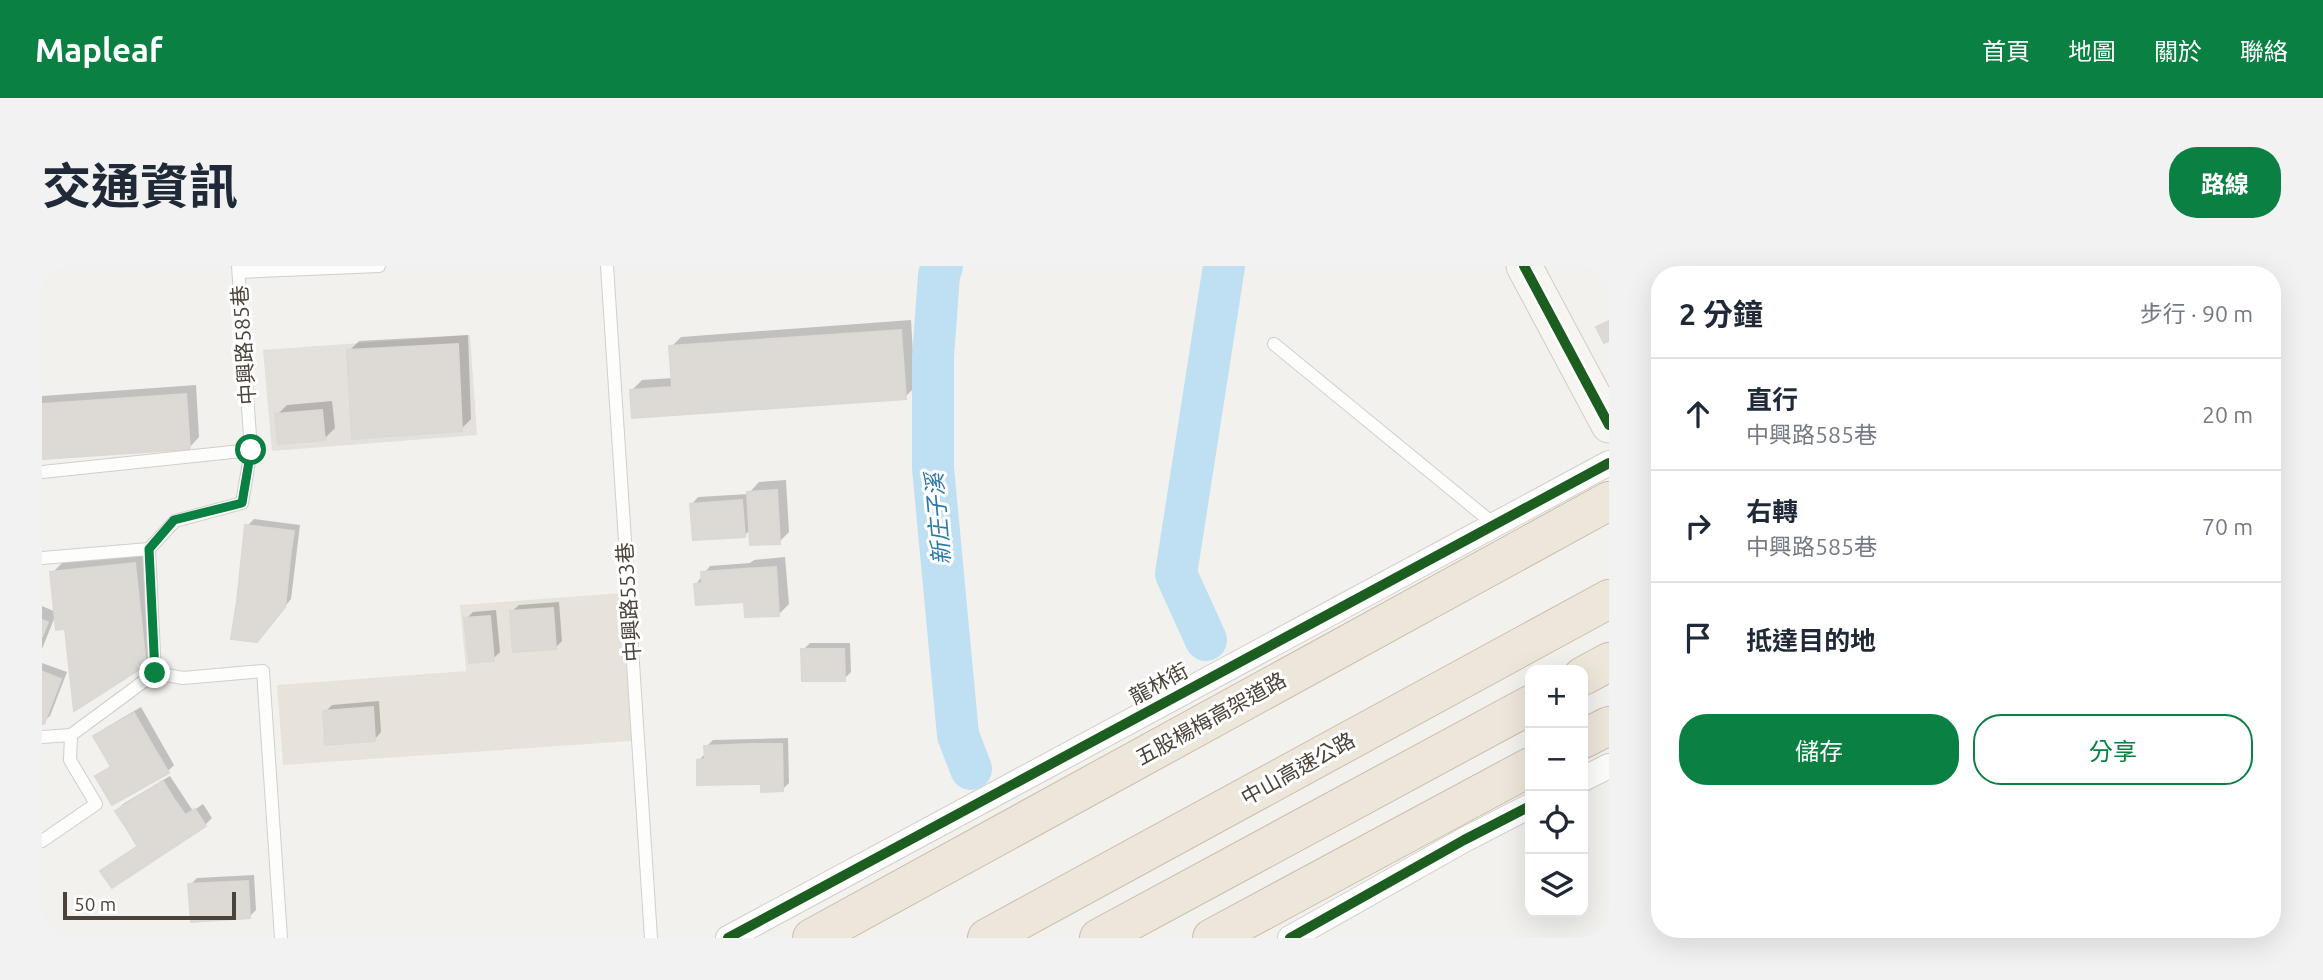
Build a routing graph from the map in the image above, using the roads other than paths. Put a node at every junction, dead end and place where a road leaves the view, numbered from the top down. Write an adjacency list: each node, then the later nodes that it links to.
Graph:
1 (379, 266): 4 (lane)
2 (607, 266): 29 (lane, 中興路553巷)
3 (1524, 266): 6 (street)
4 (239, 269): 7 (lane, 中興路585巷)
5 (1274, 344): 11 (lane)
6 (1609, 425)
7 (251, 450): 9 (lane); 12 (lane, 中興路585巷)
8 (1609, 463): 11 (street, 龍林街)
9 (42, 472)
10 (1609, 501): 31 (highway, 五股楊梅高架道路)
11 (1495, 525): 30 (street, 龍林街)
12 (149, 549): 13 (lane); 16 (lane)
13 (42, 558)
14 (1609, 599): 32 (highway, 中山高速公路)
15 (1609, 662): 17 (highway)
16 (155, 673): 20 (lane); 28 (lane)
17 (1588, 673)
18 (1525, 708): 33 (highway)
19 (1609, 726): 22 (highway)
20 (71, 735): 21 (lane); 27 (lane)
21 (42, 737)
22 (1588, 737)
23 (1609, 766): 25 (street)
24 (1525, 770): 34 (highway)
25 (1588, 776)
26 (1525, 809): 35 (street)
27 (42, 841)
28 (281, 938)
29 (651, 938)
30 (728, 938)
31 (813, 938)
32 (987, 938)
33 (1099, 938)
34 (1212, 938)
35 (1290, 938)

